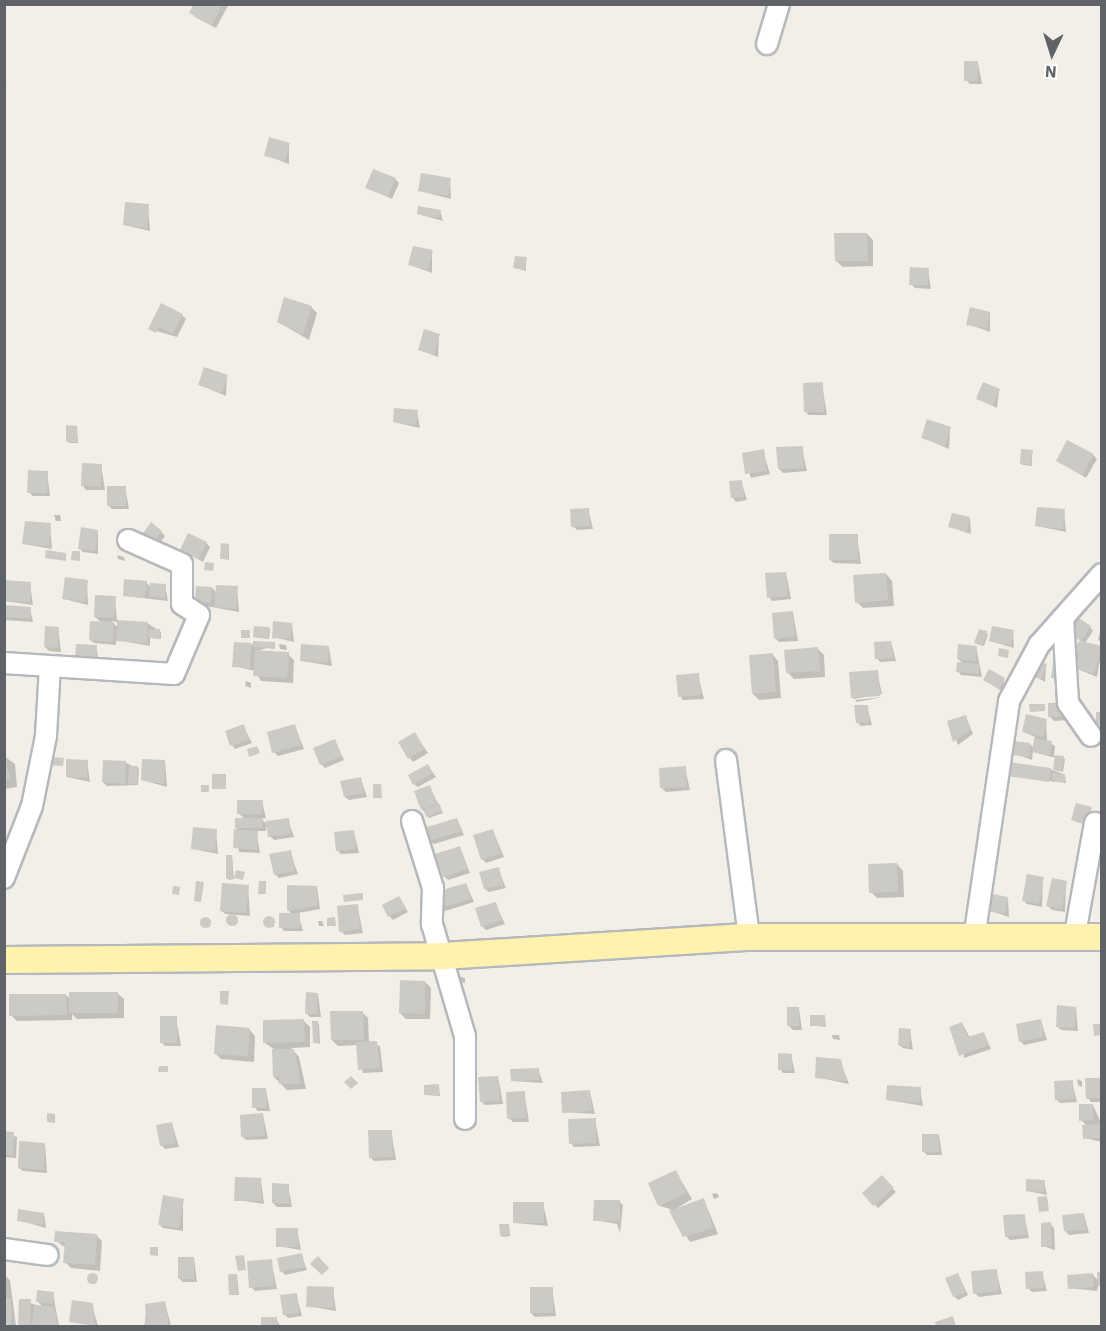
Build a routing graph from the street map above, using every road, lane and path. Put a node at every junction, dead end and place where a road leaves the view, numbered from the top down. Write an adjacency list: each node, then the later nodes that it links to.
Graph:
1 (779, 4): 2 (street)
2 (766, 44)
3 (128, 540): 7 (street)
4 (1101, 573): 5 (street)
5 (1063, 618): 8 (street); 16 (street)
6 (4, 663): 7 (street)
7 (50, 666): 12 (street)
8 (1091, 735)
9 (726, 760): 14 (street)
10 (412, 821): 17 (street)
11 (1095, 823): 13 (street)
12 (4, 879)
13 (1075, 934): 15 (main road); 16 (main road)
14 (749, 937): 16 (main road); 17 (main road)
15 (1101, 937)
16 (974, 939)
17 (443, 956): 18 (main road); 19 (street)
18 (4, 960)
19 (465, 1119)
20 (4, 1249): 21 (street)
21 (48, 1255)

